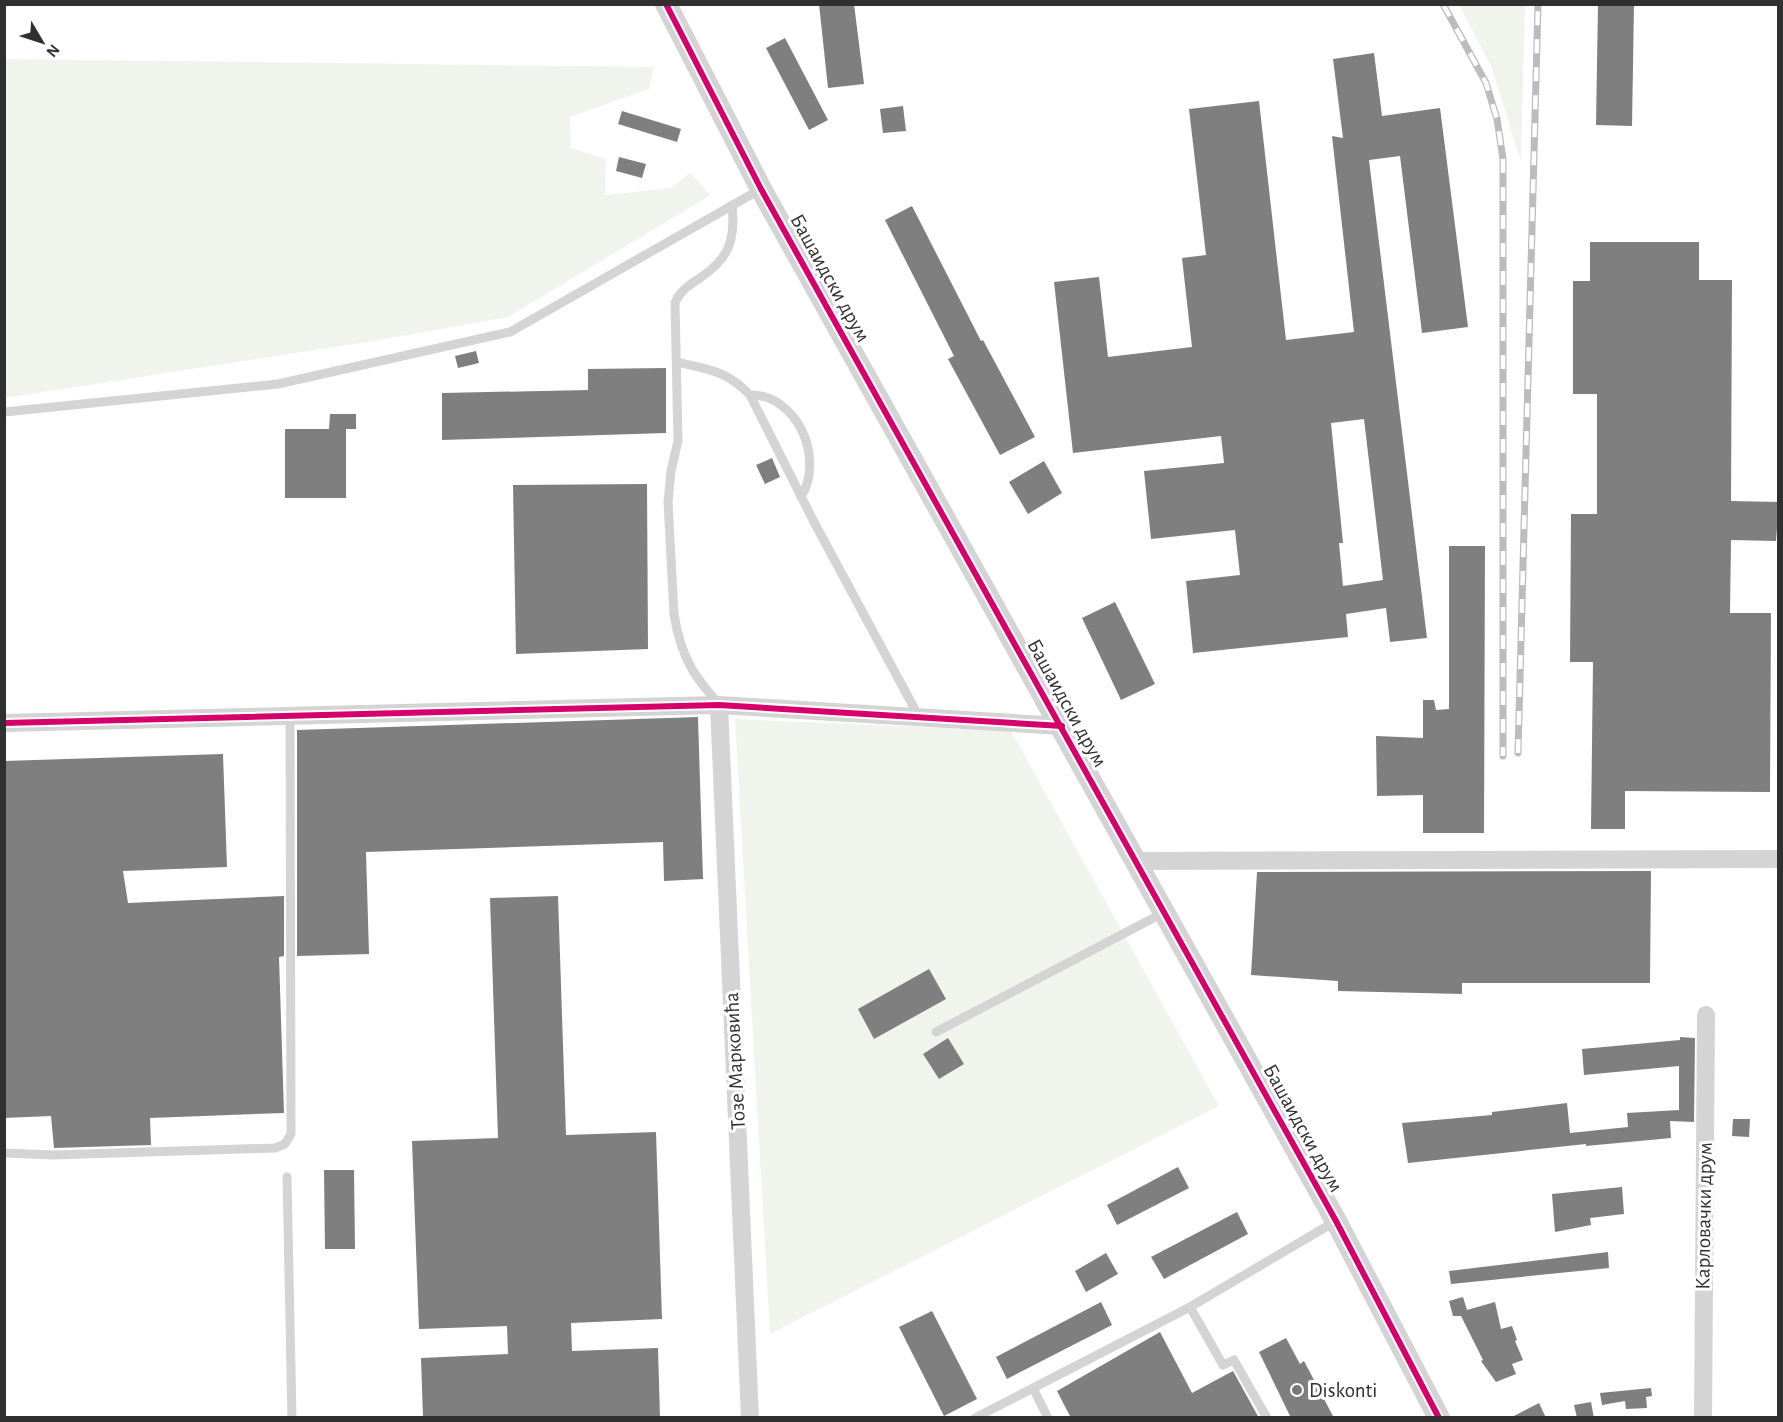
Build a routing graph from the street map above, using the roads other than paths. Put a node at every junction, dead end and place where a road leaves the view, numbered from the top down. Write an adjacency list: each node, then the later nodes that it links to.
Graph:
1 (666, 4): 2 (street, Башаидски друм)
2 (761, 189): 3 (lane); 12 (street, Башаидски друм)
3 (732, 206): 4 (lane); 6 (lane)
4 (677, 362): 5 (lane); 8 (lane)
5 (750, 395): 7 (lane); 7 (lane)
6 (4, 412)
7 (801, 497): 10 (lane)
8 (719, 705): 9 (street); 10 (street); 24 (street, Тозе Марковића)
9 (290, 716): 11 (street); 18 (lane)
10 (919, 717): 12 (street)
11 (4, 723)
12 (1062, 726): 14 (street, Башаидски друм)
13 (1779, 859): 14 (street)
14 (1134, 861): 15 (street, Башаидски друм)
15 (1163, 913): 17 (lane); 20 (street, Башаидски друм)
16 (1706, 1015): 29 (street, Карловачки друм)
17 (936, 1032)
18 (4, 1154)
19 (287, 1176): 23 (lane)
20 (1336, 1221): 21 (lane); 28 (street, Башаидски друм)
21 (1190, 1306): 22 (lane); 27 (lane)
22 (1033, 1388): 25 (lane); 26 (lane)
23 (292, 1418)
24 (750, 1418)
25 (975, 1418)
26 (1048, 1418)
27 (1267, 1418)
28 (1439, 1418)
29 (1703, 1418)

